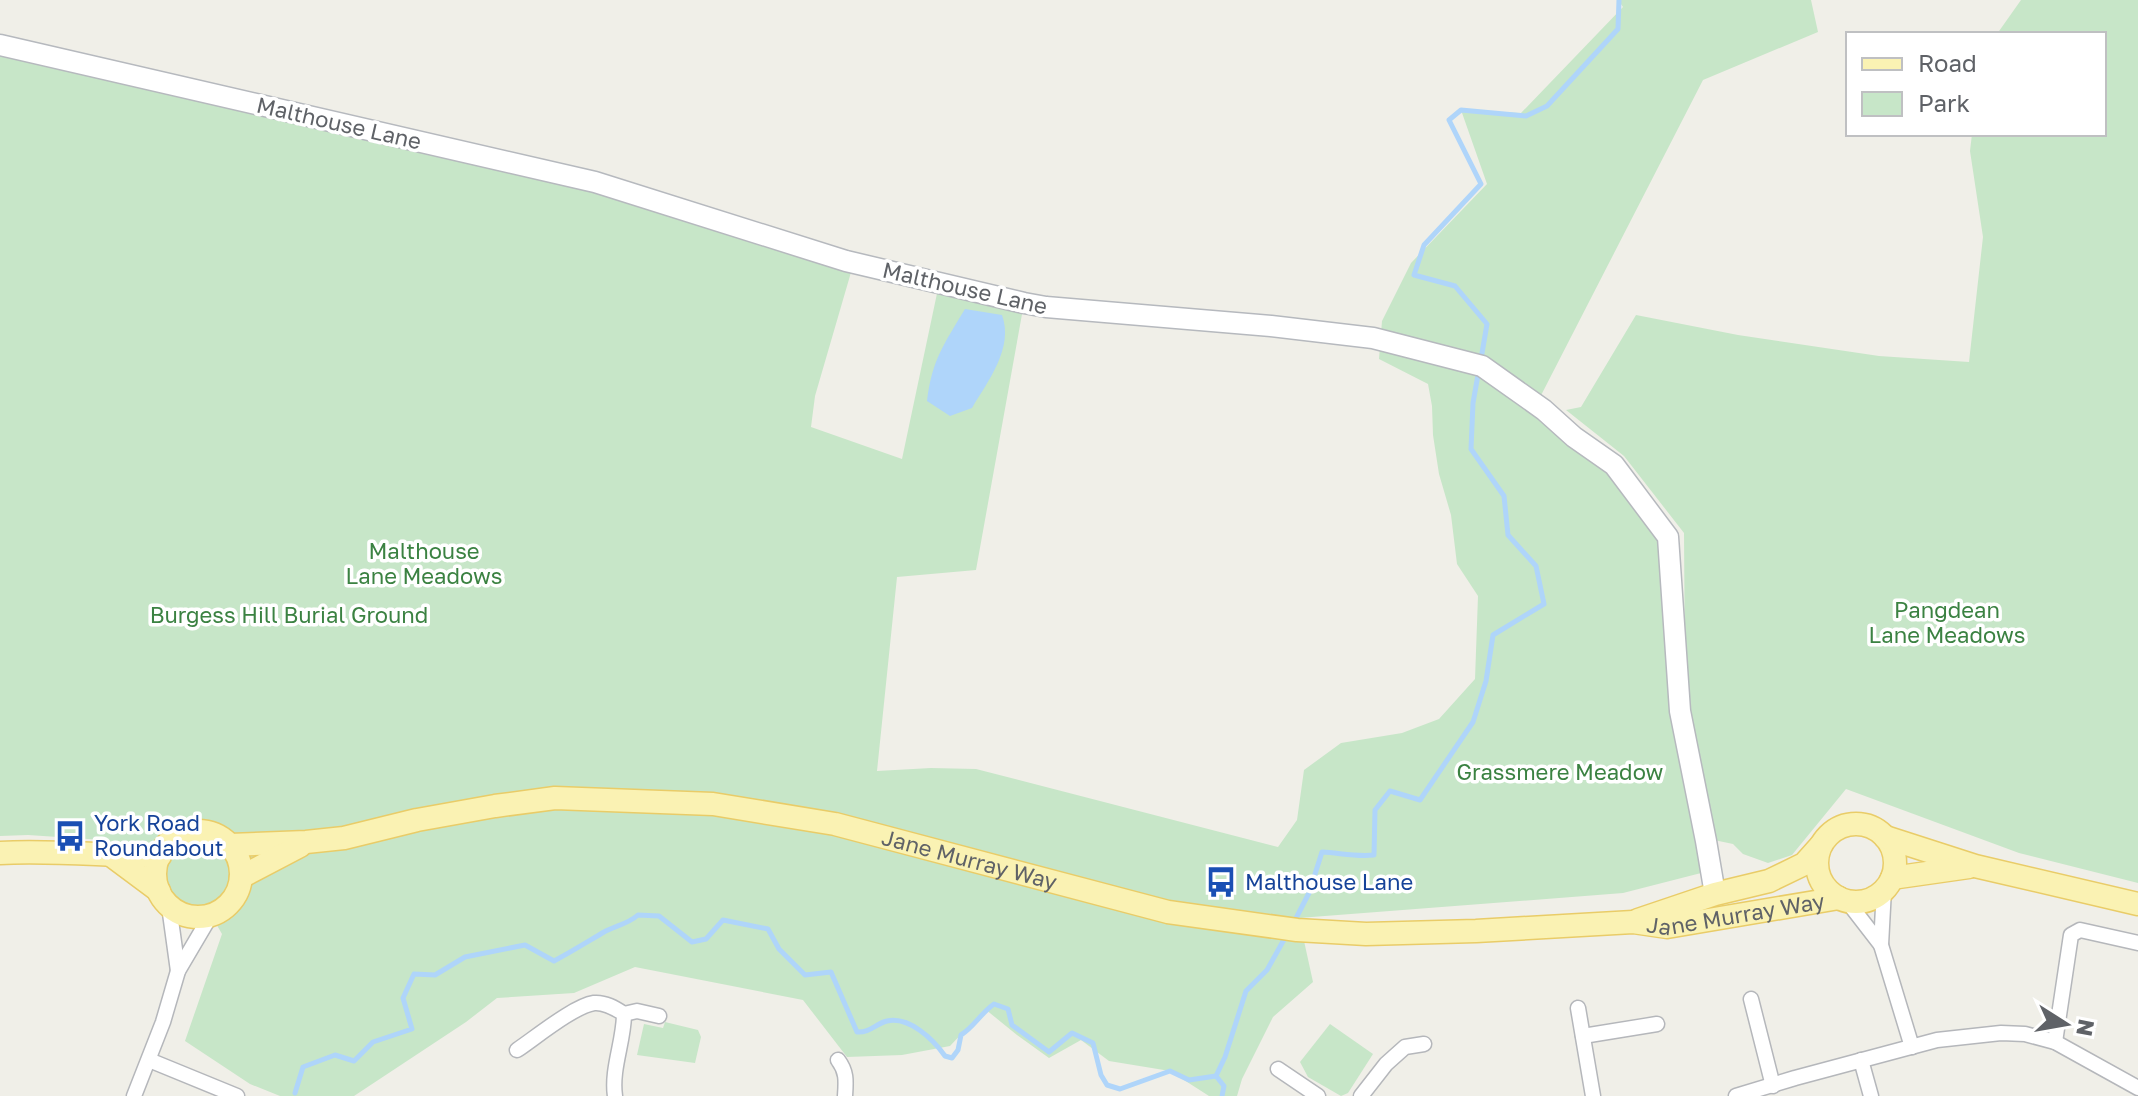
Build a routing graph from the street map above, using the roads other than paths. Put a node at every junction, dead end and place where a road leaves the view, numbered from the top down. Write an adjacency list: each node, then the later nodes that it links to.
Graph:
1 (0, 45): 12 (street, Malthouse Lane)
2 (1885, 837): 4 (main road); 9 (main road); 11 (main road)
3 (306, 842): 5 (main road, Jane Murray Way); 10 (main road, Jane Murray Way); 17 (main road, Jane Murray Way)
4 (1823, 842): 12 (main road, Jane Murray Way); 14 (main road)
5 (230, 845): 8 (main road); 10 (main road)
6 (0, 853): 7 (main road)
7 (112, 856): 8 (main road); 13 (main road)
8 (160, 856): 13 (main road)
9 (1975, 866): 11 (main road); 15 (main road)
10 (241, 877): 16 (main road)
11 (1888, 884): 14 (main road); 19 (street)
12 (1715, 894): 17 (main road, Jane Murray Way)
13 (164, 898): 16 (main road); 20 (street)
14 (1843, 900): 17 (main road, Jane Murray Way); 19 (street)
15 (2138, 904)
16 (211, 915): 20 (street)
17 (1633, 922)
18 (2138, 943): 27 (street)
19 (1881, 945): 29 (street)
20 (178, 971): 31 (street)
21 (1751, 999): 35 (street)
22 (1578, 1008): 26 (street)
23 (624, 1014): 24 (street); 30 (street); 39 (street)
24 (659, 1016)
25 (1657, 1024): 26 (street)
26 (1583, 1036): 43 (street)
27 (2055, 1042): 29 (street); 36 (street)
28 (1424, 1044): 42 (street)
29 (1912, 1047): 33 (street)
30 (517, 1050)
31 (149, 1060): 37 (street); 38 (street)
32 (838, 1060): 40 (street)
33 (1861, 1060): 35 (street); 45 (street)
34 (1278, 1069): 41 (street)
35 (1773, 1086): 44 (street)
36 (2138, 1088)
37 (134, 1096)
38 (237, 1096)
39 (615, 1096)
40 (845, 1096)
41 (1318, 1096)
42 (1361, 1096)
43 (1593, 1096)
44 (1736, 1096)
45 (1871, 1096)

